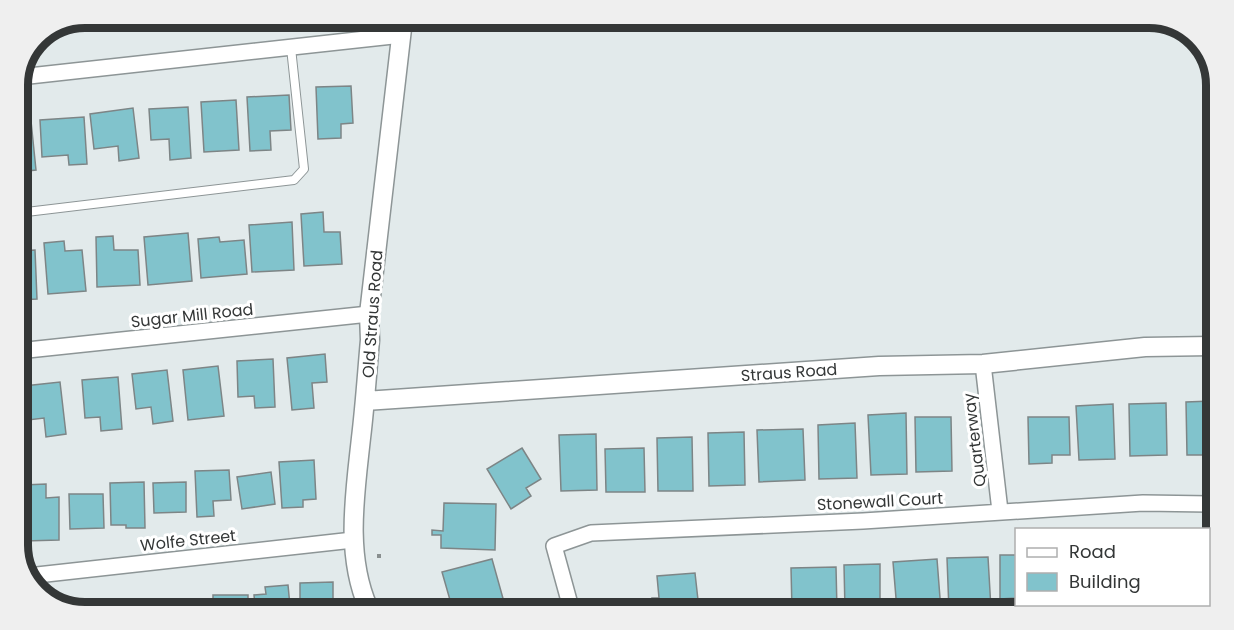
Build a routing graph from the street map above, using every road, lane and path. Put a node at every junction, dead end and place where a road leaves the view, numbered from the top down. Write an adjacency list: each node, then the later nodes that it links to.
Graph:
1 (402, 28): 2 (street); 5 (street, Old Straus Road)
2 (291, 48): 3 (street); 4 (lane)
3 (30, 75)
4 (29, 212)
5 (369, 314): 7 (street, Sugar Mill Road); 9 (street, Old Straus Road)
6 (1206, 346): 8 (street, Straus Road)
7 (29, 350)
8 (983, 364): 9 (street, Straus Road); 11 (street, Quarterway)
9 (365, 401): 12 (street, Old Straus Road)
10 (1206, 504): 11 (street, Stonewall Court)
11 (1000, 511): 15 (street, Stonewall Court)
12 (353, 540): 13 (street, Wolfe Street); 14 (street, Old Straus Road)
13 (37, 575)
14 (366, 602)
15 (569, 602)

